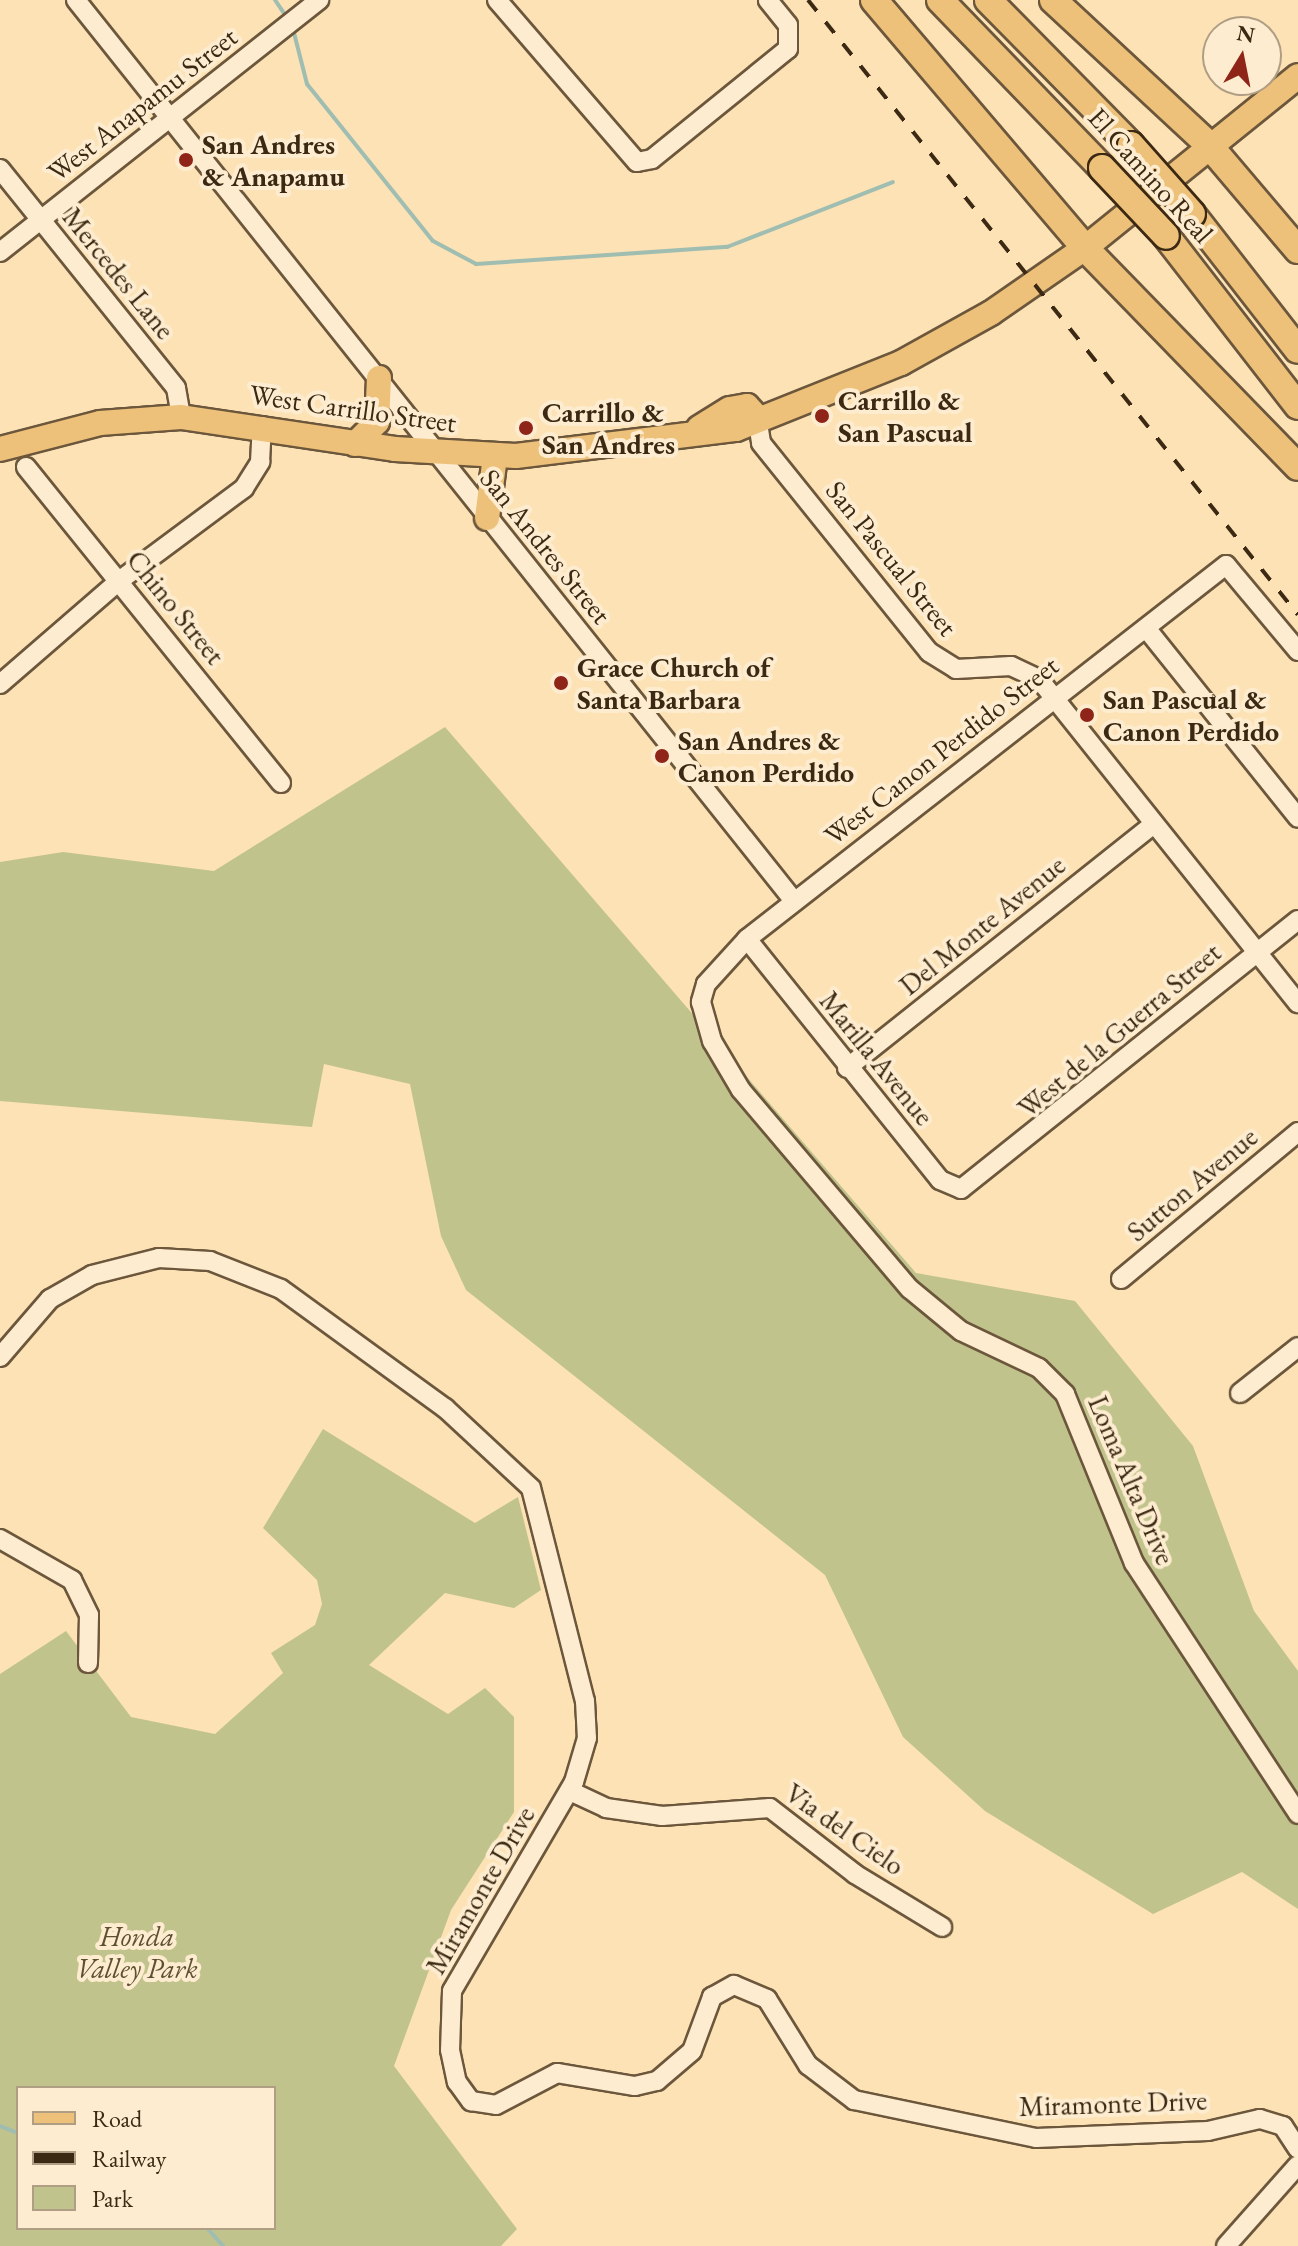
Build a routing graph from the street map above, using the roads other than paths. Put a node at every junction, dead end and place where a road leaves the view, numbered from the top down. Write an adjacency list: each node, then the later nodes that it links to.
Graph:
1 (76, 0): 10 (street, San Andres Street)
2 (497, 0): 3 (street)
3 (768, 0)
4 (874, 0): 14 (highway)
5 (940, 0): 19 (highway, El Camino Real, bridge)
6 (988, 0): 17 (highway, El Camino Real, bridge)
7 (1053, 0): 11 (highway)
8 (316, 3): 10 (street, West Anapamu Street)
9 (1298, 76): 11 (main road, West Carrillo Street)
10 (169, 117): 13 (street, West Anapamu Street); 18 (street, San Andres Street)
11 (1208, 144): 14 (main road, West Carrillo Street); 15 (highway)
12 (0, 169): 13 (street, Mercedes Lane)
13 (41, 220): 16 (street, West Anapamu Street); 20 (street, Mercedes Lane)
14 (1085, 248): 21 (main road, West Carrillo Street); 28 (highway)
15 (1298, 250)
16 (0, 252)
17 (1298, 350)
18 (379, 378): 24 (main road); 25 (street, San Andres Street)
19 (1298, 406)
20 (181, 417): 22 (main road, West Carrillo Street); 23 (main road, West Carrillo Street)
21 (757, 417): 26 (main road, West Carrillo Street); 34 (street, San Pascual Street)
22 (262, 426): 24 (main road, West Carrillo Street); 30 (street)
23 (3, 443)
24 (355, 444): 25 (main road, West Carrillo Street)
25 (436, 453): 26 (main road, West Carrillo Street); 29 (street, San Andres Street)
26 (495, 456): 29 (main road)
27 (26, 467): 30 (street, Chino Street)
28 (1298, 467)
29 (487, 518): 38 (street, San Andres Street)
30 (119, 581): 33 (street); 35 (street, Chino Street)
31 (1146, 628): 32 (street, West Canon Perdido Street); 34 (street, West Canon Perdido Street); 36 (street)
32 (1298, 651)
33 (0, 684)
34 (1053, 697): 37 (street, San Pascual Street); 38 (street, West Canon Perdido Street)
35 (281, 783)
36 (1298, 818)
37 (1152, 825): 41 (street, San Pascual Street); 44 (street, Del Monte Avenue)
38 (794, 901): 40 (street, West Canon Perdido Street)
39 (1298, 920): 41 (street, West de la Guerra Street)
40 (747, 939): 42 (street, West Canon Perdido Street); 44 (street, Marilla Avenue)
41 (1259, 952): 43 (street, San Pascual Street); 46 (street, West de la Guerra Street)
42 (702, 992): 54 (street, Loma Alta Drive)
43 (1298, 1003)
44 (847, 1068): 46 (street, Marilla Avenue)
45 (1298, 1132): 47 (street, Sutton Avenue)
46 (976, 1184)
47 (1121, 1279)
48 (1298, 1347): 50 (street)
49 (0, 1357): 53 (street, Miramonte Drive)
50 (1240, 1393)
51 (0, 1539): 52 (street)
52 (88, 1663)
53 (570, 1791): 55 (street, Via del Cielo); 56 (street, Miramonte Drive)
54 (1298, 1814)
55 (942, 1927)
56 (1298, 2149)
57 (1298, 2165): 58 (street)
58 (1226, 2246)

